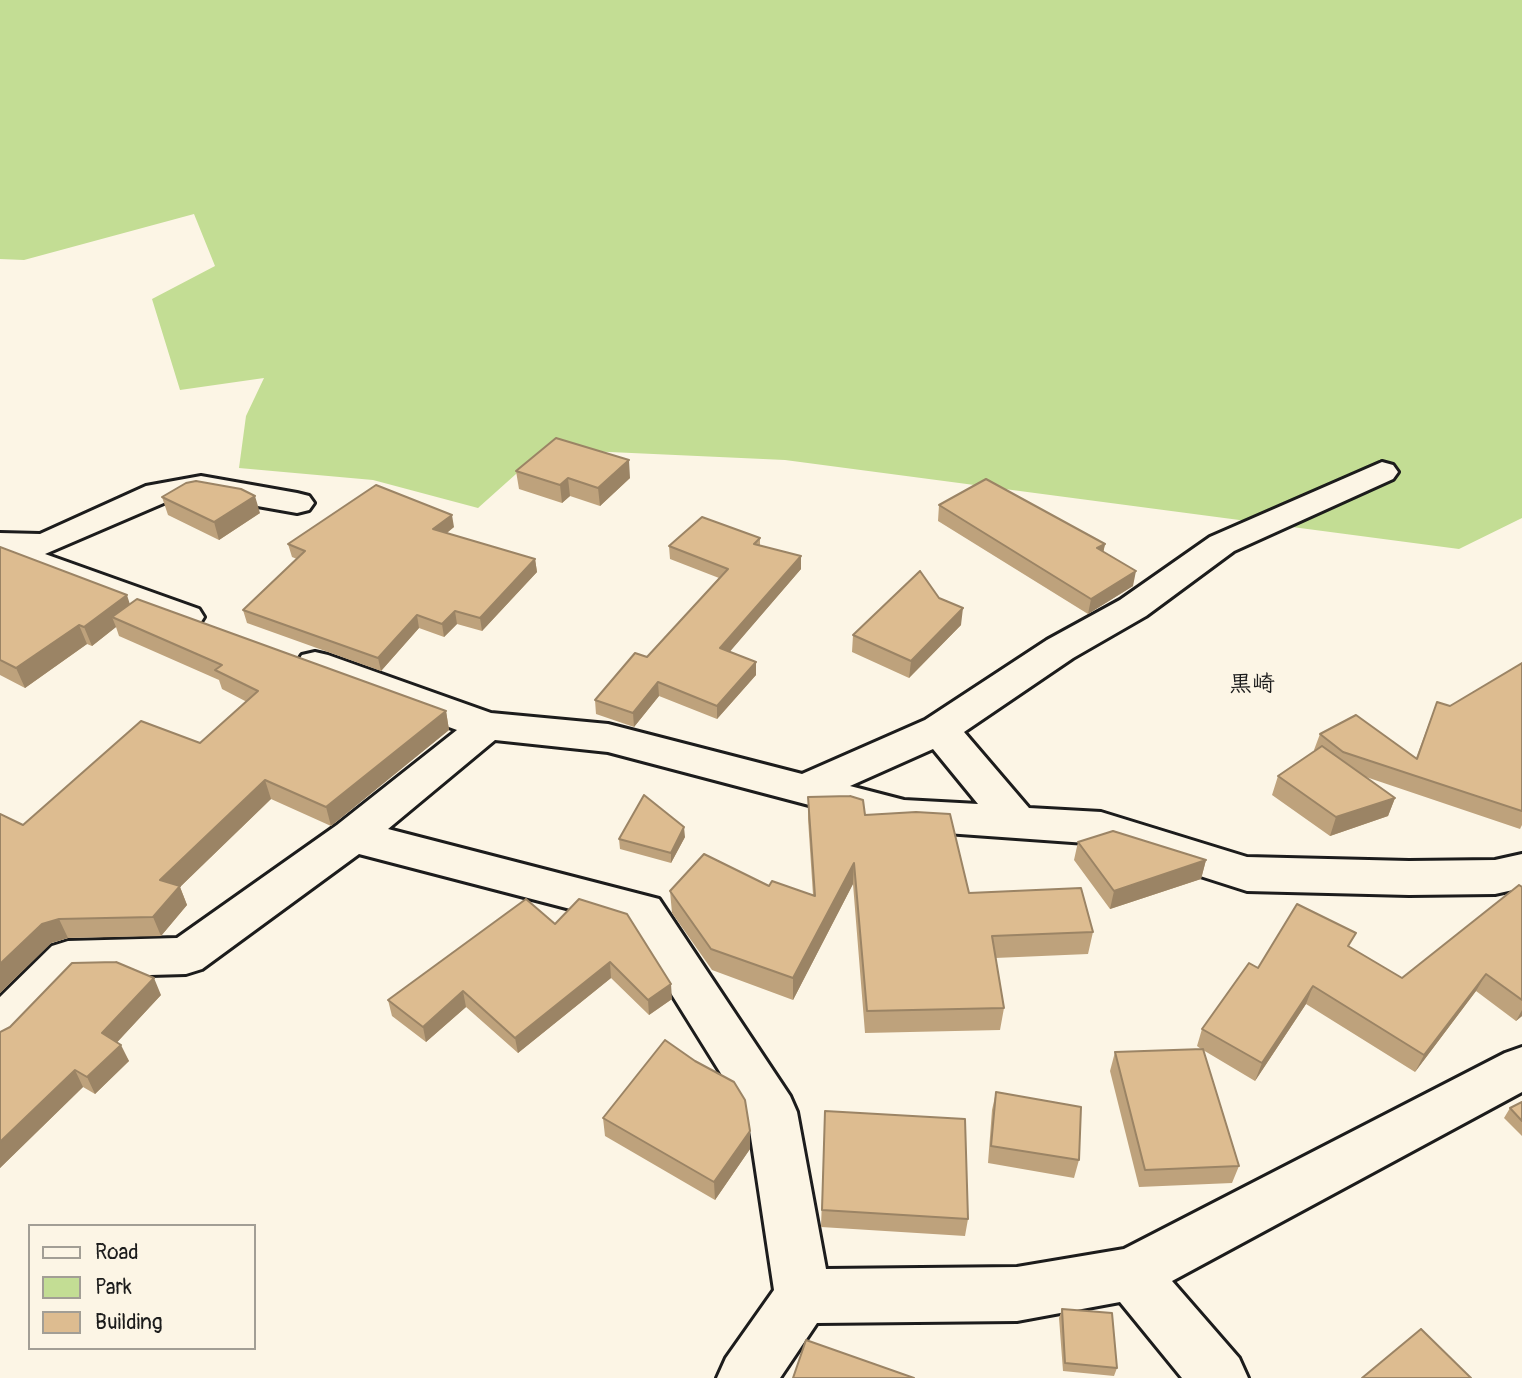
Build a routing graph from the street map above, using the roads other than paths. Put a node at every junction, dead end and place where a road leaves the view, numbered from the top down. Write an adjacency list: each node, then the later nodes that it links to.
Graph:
1 (1382, 472): 8 (street)
2 (297, 502): 3 (street)
3 (0, 543)
4 (0, 550): 5 (street)
5 (224, 631)
6 (290, 654): 7 (street)
7 (487, 726): 9 (street); 11 (street)
8 (939, 730): 9 (street); 10 (street)
9 (803, 790): 10 (street)
10 (1017, 822): 12 (street)
11 (352, 836): 13 (street); 16 (street)
12 (1522, 871)
13 (0, 1028)
14 (1522, 1068): 15 (street)
15 (1131, 1274): 16 (street); 18 (street)
16 (803, 1296): 17 (street)
17 (746, 1378)
18 (1219, 1378)

